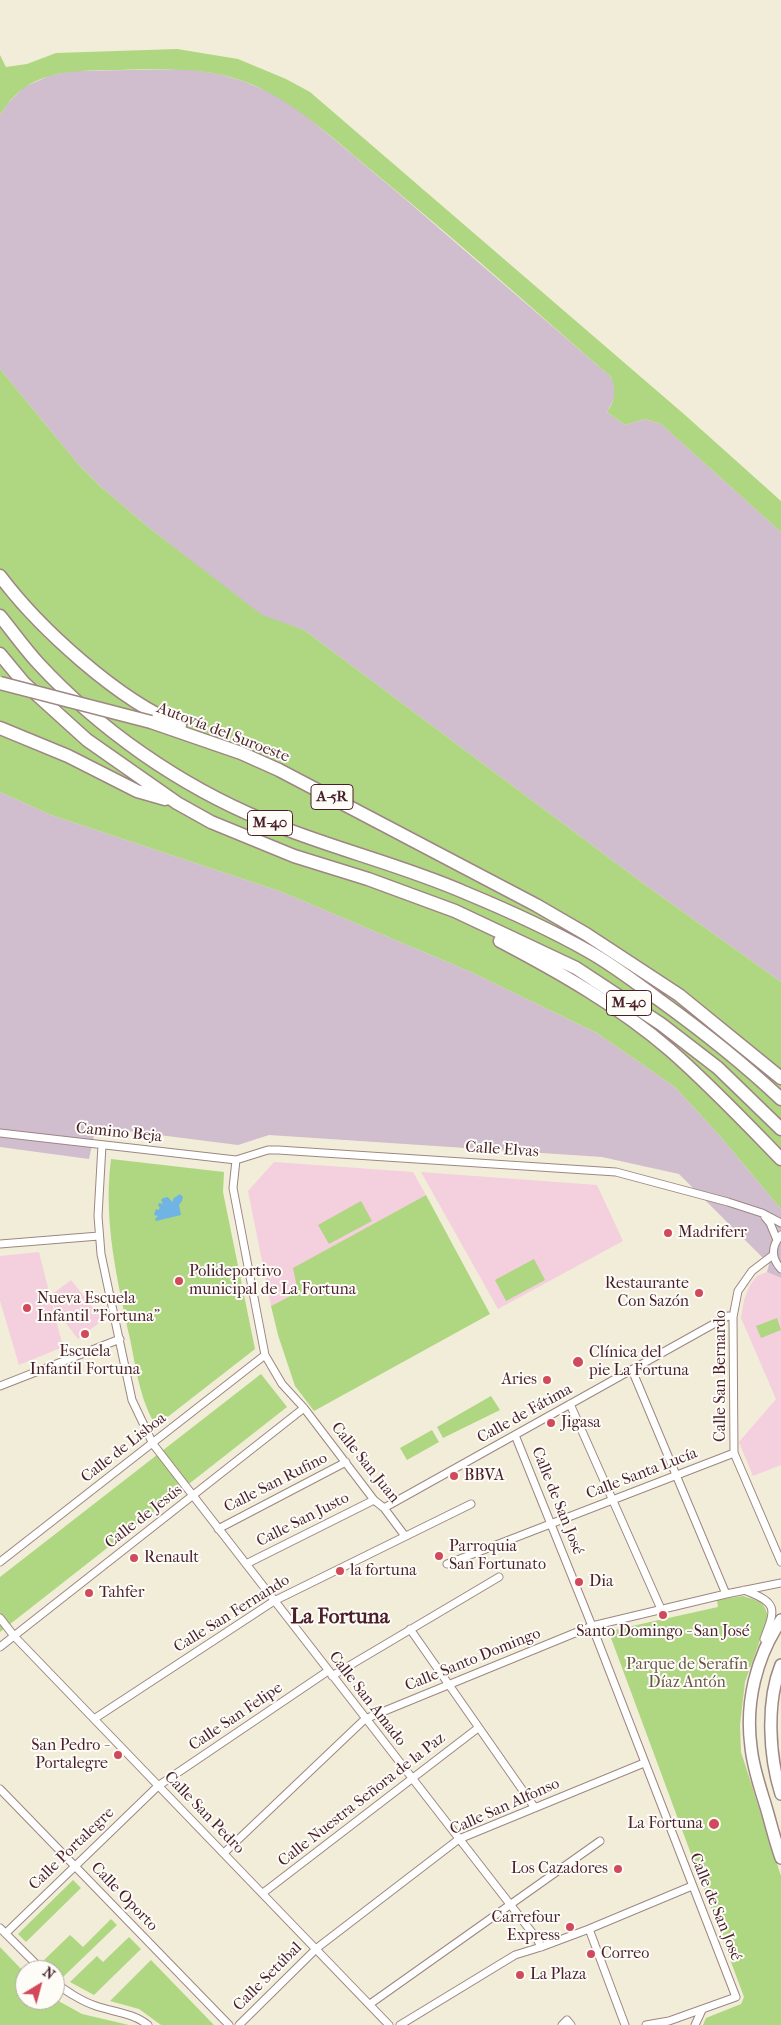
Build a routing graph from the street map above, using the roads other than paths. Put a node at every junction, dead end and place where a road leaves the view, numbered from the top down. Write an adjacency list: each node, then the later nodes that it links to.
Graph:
1 (0, 576): 6 (highway)
2 (0, 616): 10 (highway, M-40)
3 (0, 654): 7 (highway, M-40)
4 (0, 683): 6 (highway, Autovía del Suroeste / A-5R, bridge)
5 (0, 728): 7 (highway)
6 (241, 754): 8 (highway, Autovía del Suroeste / A-5R)
7 (177, 803): 9 (highway, M-40)
8 (421, 846): 10 (highway, A-5R); 11 (highway)
9 (455, 910): 13 (highway, M-40); 16 (highway)
10 (588, 952): 12 (highway, M-40)
11 (781, 1078)
12 (781, 1099)
13 (781, 1129)
14 (0, 1133): 15 (street, Camino Beja)
15 (102, 1145): 17 (street, Camino Beja); 20 (street, Calle San Amado)
16 (781, 1159)
17 (236, 1160): 18 (street, Calle Elvas); 27 (street)
18 (762, 1213): 19 (street, Calle Elvas); 21 (street)
19 (781, 1223)
20 (99, 1236): 22 (street); 26 (street, Calle San Amado)
21 (779, 1238): 23 (street)
22 (0, 1244)
23 (773, 1255): 24 (street); 25 (street, Calle San Bernardo)
24 (781, 1269)
25 (733, 1316): 28 (street, Calle de Fátima); 34 (street, Calle San Bernardo)
26 (120, 1339): 29 (street); 33 (street, Calle San Amado)
27 (265, 1356): 31 (street, Calle San Juan); 33 (street, Calle de Lisboa)
28 (632, 1370): 30 (street, Calle de Fátima); 36 (street)
29 (0, 1386)
30 (570, 1404): 32 (street, Calle de Fátima); 38 (street)
31 (304, 1408): 35 (street, Calle San Juan); 37 (street, Calle de Jesús)
32 (515, 1435): 41 (street, Calle de Fátima); 42 (street, Calle de San José)
33 (153, 1444): 37 (street, Calle San Amado); 45 (street, Calle de Lisboa)
34 (734, 1453): 36 (street, Calle Santa Lucía); 46 (street, Calle San Bernardo)
35 (346, 1462): 39 (street, Calle San Juan); 43 (street, Calle San Rufino)
36 (676, 1477): 38 (street, Calle Santa Lucía); 52 (street)
37 (193, 1496): 43 (street, Calle San Amado); 59 (street, Calle de Jesús)
38 (612, 1499): 42 (street, Calle Santa Lucía); 54 (street)
39 (374, 1500): 41 (street, Calle San Juan); 47 (street, Calle San Justo)
40 (471, 1504): 44 (street, Calle San Fernando)
41 (384, 1508): 44 (street, Calle San Juan)
42 (551, 1524): 48 (street, Calle Santa Lucía); 57 (street, Calle de San José)
43 (218, 1529): 47 (street, Calle San Amado)
44 (405, 1536): 53 (street, Calle San Fernando)
45 (0, 1562)
46 (781, 1562)
47 (246, 1564): 53 (street, Calle San Amado)
48 (447, 1564)
49 (499, 1578): 58 (street, Calle San Felipe)
50 (781, 1583): 51 (street, Calle Santo Domingo)
51 (744, 1590): 52 (street, Calle Santo Domingo); 61 (street)
52 (726, 1594): 54 (street, Calle Santo Domingo)
53 (274, 1601): 63 (street, Calle San Amado); 65 (street, Calle San Fernando)
54 (661, 1609): 57 (street, Calle Santo Domingo)
55 (0, 1618): 59 (street, Calle San Pedro)
56 (781, 1620): 61 (main road)
57 (592, 1626): 64 (street, Calle Santo Domingo); 68 (street, Calle de San José)
58 (410, 1629): 63 (street, Calle San Felipe); 64 (street)
59 (14, 1636): 60 (street, Calle de Jesús); 65 (street, Calle San Pedro)
60 (0, 1647)
61 (762, 1654): 77 (main road)
62 (781, 1665): 72 (main road)
63 (330, 1674): 66 (street, Calle San Amado); 70 (street, Calle San Felipe)
64 (449, 1685): 66 (street, Calle Santo Domingo); 67 (street)
65 (94, 1719): 70 (street, Calle San Pedro)
66 (365, 1719): 69 (street, Calle San Amado); 76 (street, Calle Santo Domingo)
67 (478, 1728): 69 (street, Calle Nuestra Señora de la Paz); 73 (street)
68 (644, 1763): 73 (street, Calle San Alfonso); 79 (street, Calle de San José)
69 (412, 1779): 74 (street, Calle San Amado); 80 (street, Calle Nuestra Señora de la Paz)
70 (158, 1786): 76 (street, Calle San Pedro); 78 (street, Calle Portalegre)
71 (0, 1789): 78 (street, Calle Oporto)
72 (781, 1794)
73 (535, 1808): 74 (street, Calle San Alfonso)
74 (459, 1839): 81 (street, Calle San Amado); 85 (street, Calle San Alfonso)
75 (600, 1841): 81 (street)
76 (224, 1853): 80 (street, Calle San Pedro)
77 (781, 1858)
78 (75, 1866): 83 (street, Calle Portalegre); 92 (street, Calle Oporto)
79 (692, 1886): 82 (street); 89 (street, Calle de San José)
80 (263, 1893): 85 (street, Calle San Pedro)
81 (510, 1904): 84 (street, Calle San Amado); 88 (street)
82 (589, 1928): 84 (street); 96 (street)
83 (3, 1930): 86 (street)
84 (541, 1947): 95 (street)
85 (317, 1948): 88 (street, Calle San Pedro); 93 (street, Calle Setúbal)
86 (32, 1960)
87 (65, 1990): 91 (street)
88 (370, 2004): 94 (street, Calle San Pedro)
89 (702, 2010): 90 (street); 98 (street)
90 (671, 2023): 97 (street)
91 (148, 2025)
92 (228, 2025)
93 (239, 2025)
94 (389, 2025)
95 (400, 2025)
96 (625, 2025)
97 (646, 2025)
98 (695, 2025)

